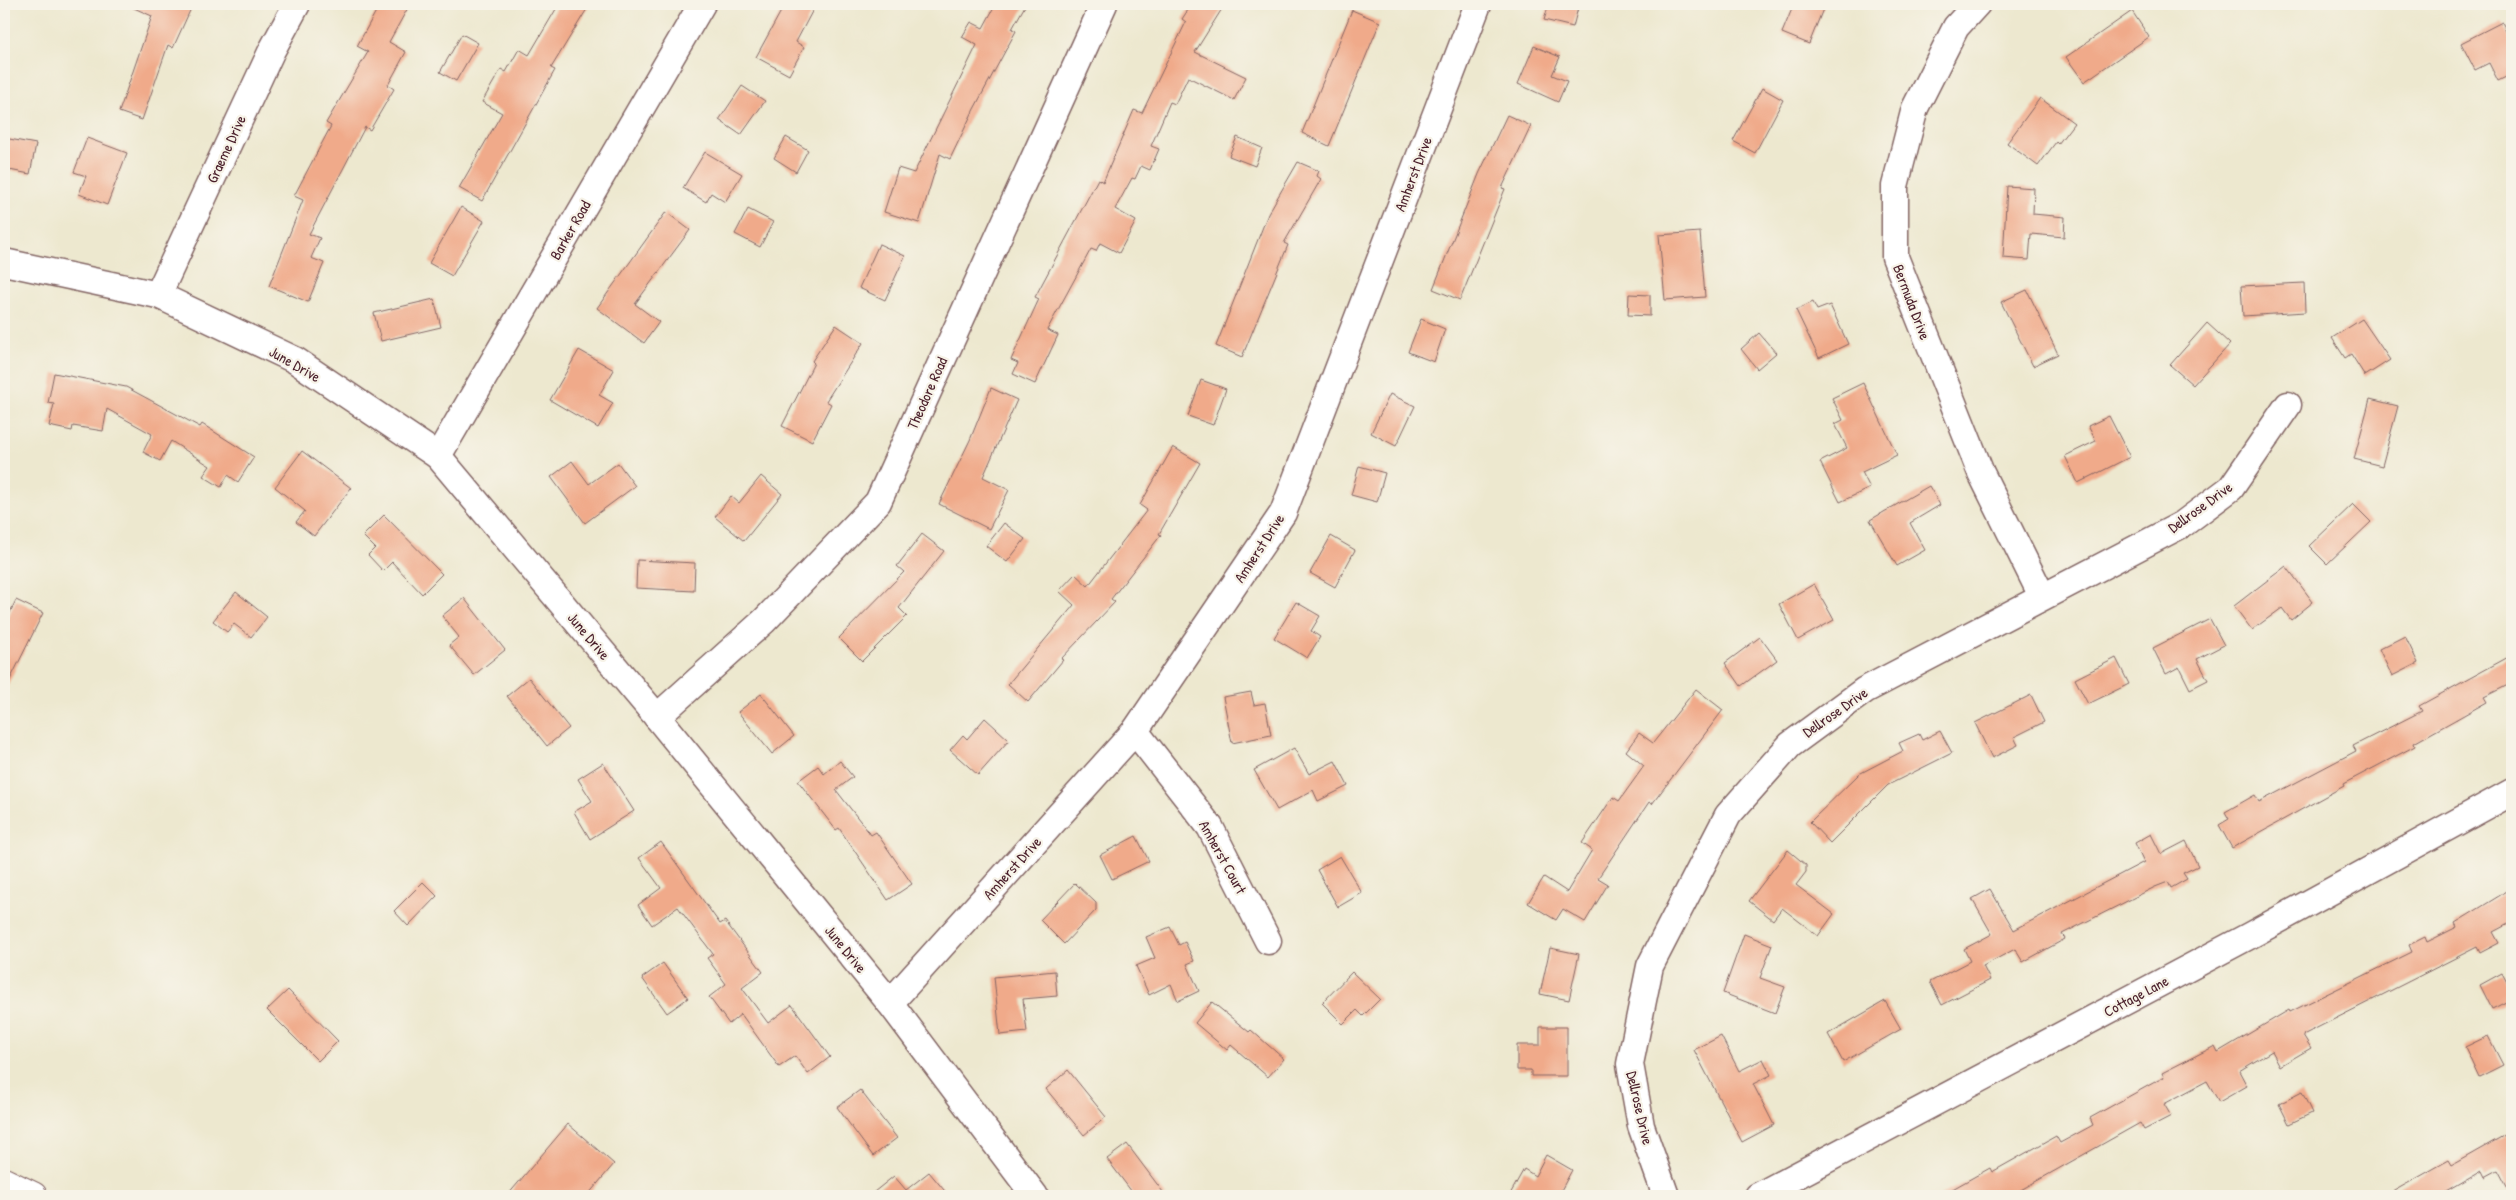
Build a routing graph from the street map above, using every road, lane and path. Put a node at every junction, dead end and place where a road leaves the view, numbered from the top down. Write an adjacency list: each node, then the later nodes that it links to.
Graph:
1 (297, 4): 7 (street, Graeme Drive)
2 (702, 4): 9 (street, Barker Road)
3 (1104, 4): 11 (street, Theodore Road)
4 (1478, 4): 12 (street, Amherst Drive)
5 (1978, 4): 10 (street, Bermuda Drive)
6 (4, 262): 7 (street, June Drive)
7 (158, 295): 9 (street, June Drive)
8 (2288, 404): 10 (street, Dellrose Drive)
9 (438, 456): 11 (street, June Drive)
10 (2042, 596): 19 (street, Dellrose Drive)
11 (658, 717): 15 (street, June Drive)
12 (1135, 730): 14 (street, Amherst Court); 15 (street, Amherst Drive)
13 (2512, 792): 20 (street, Cottage Lane)
14 (1268, 941)
15 (890, 1003): 18 (street, June Drive)
16 (4, 1182): 17 (main road)
17 (33, 1196)
18 (1035, 1196)
19 (1666, 1196)
20 (1758, 1196)

